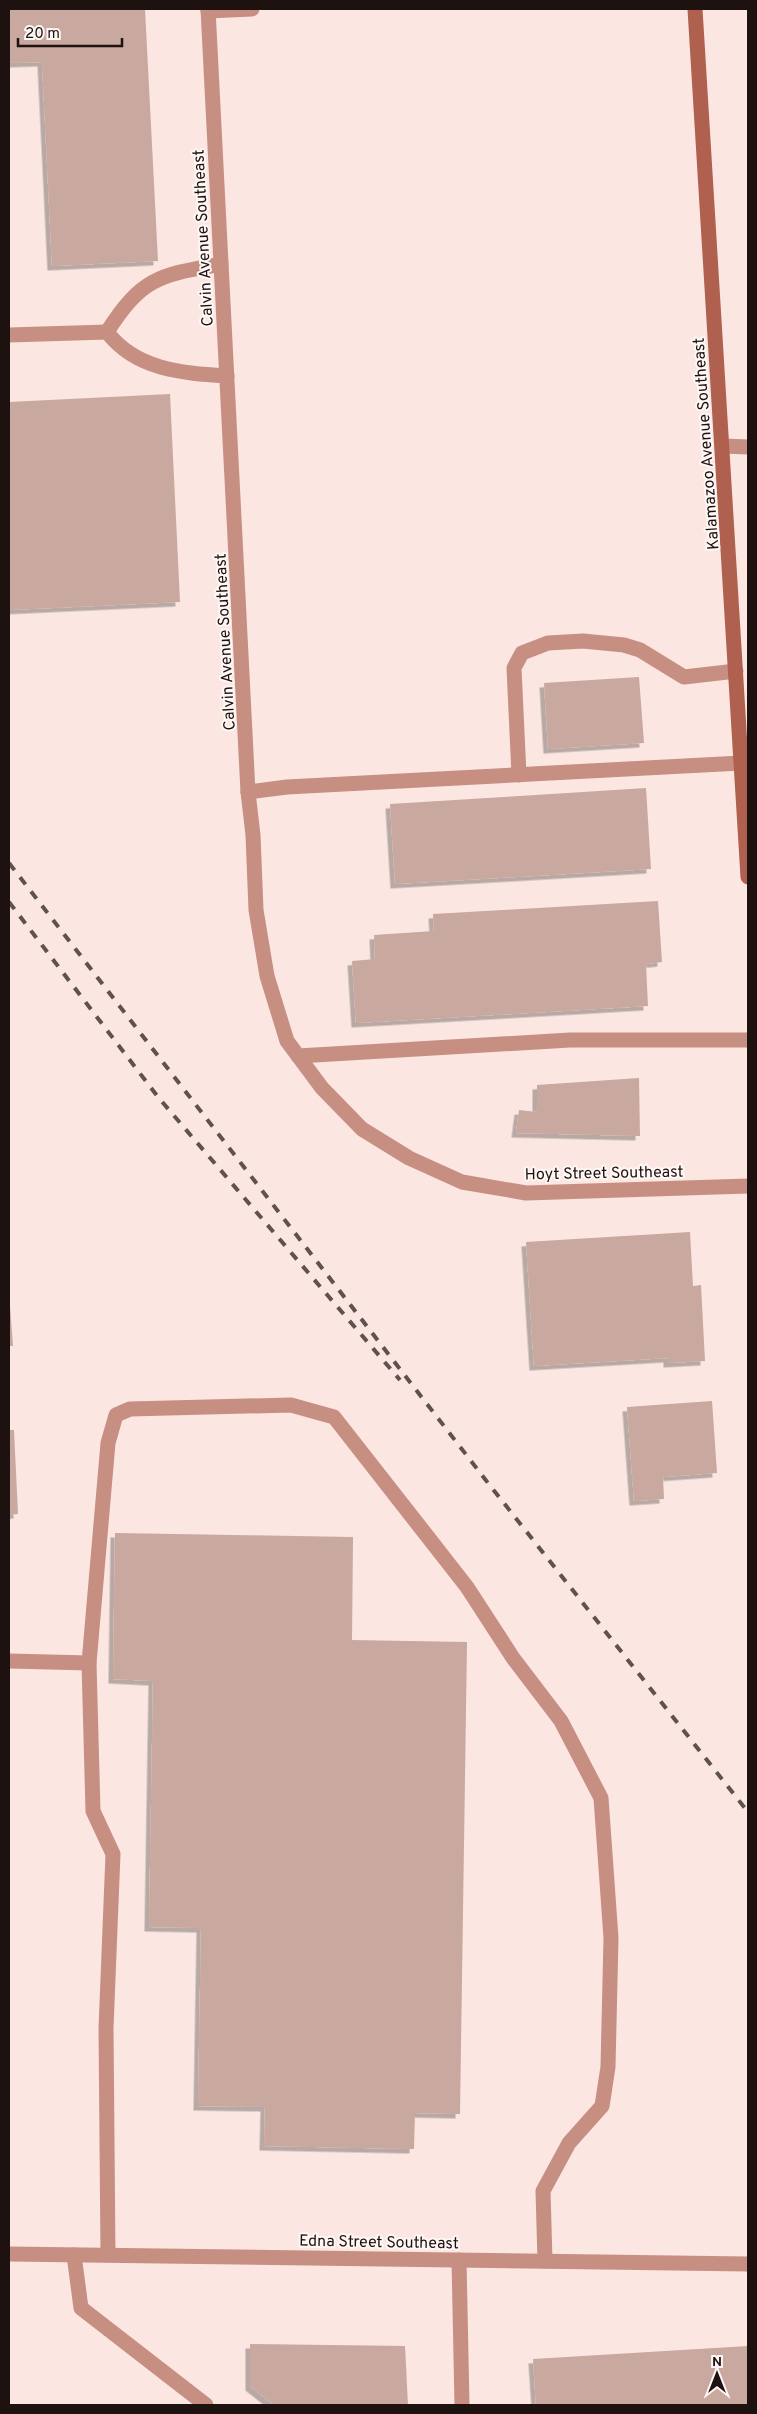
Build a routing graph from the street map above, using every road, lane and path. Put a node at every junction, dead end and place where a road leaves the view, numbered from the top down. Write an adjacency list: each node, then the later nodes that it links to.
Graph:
1 (252, 9): 3 (street)
2 (695, 9): 8 (main road, Kalamazoo Avenue Southeast)
3 (208, 10): 4 (street, Calvin Avenue Southeast)
4 (221, 264): 5 (street); 7 (street, Calvin Avenue Southeast)
5 (107, 332): 6 (street); 7 (street)
6 (9, 335)
7 (227, 376): 13 (street, Calvin Avenue Southeast)
8 (722, 446): 9 (street); 10 (main road, Kalamazoo Avenue Southeast)
9 (748, 447)
10 (736, 671): 11 (main road, Kalamazoo Avenue Southeast); 12 (street)
11 (742, 763): 12 (street); 14 (main road, Kalamazoo Avenue Southeast)
12 (519, 775): 13 (street)
13 (248, 792): 16 (street, Calvin Avenue Southeast)
14 (748, 877)
15 (748, 1040): 16 (street)
16 (298, 1056): 17 (street, Calvin Avenue Southeast)
17 (462, 1182): 18 (street, Hoyt Street Southeast)
18 (748, 1186)
19 (9, 1661): 20 (street)
20 (89, 1663): 23 (street); 25 (street)
21 (9, 2254): 22 (street, Edna Street Southeast)
22 (74, 2255): 23 (street, Edna Street Southeast); 27 (street)
23 (108, 2255): 24 (street, Edna Street Southeast)
24 (459, 2260): 25 (street, Edna Street Southeast); 28 (street)
25 (545, 2261): 26 (street, Edna Street Southeast)
26 (748, 2264)
27 (206, 2405)
28 (462, 2405)

